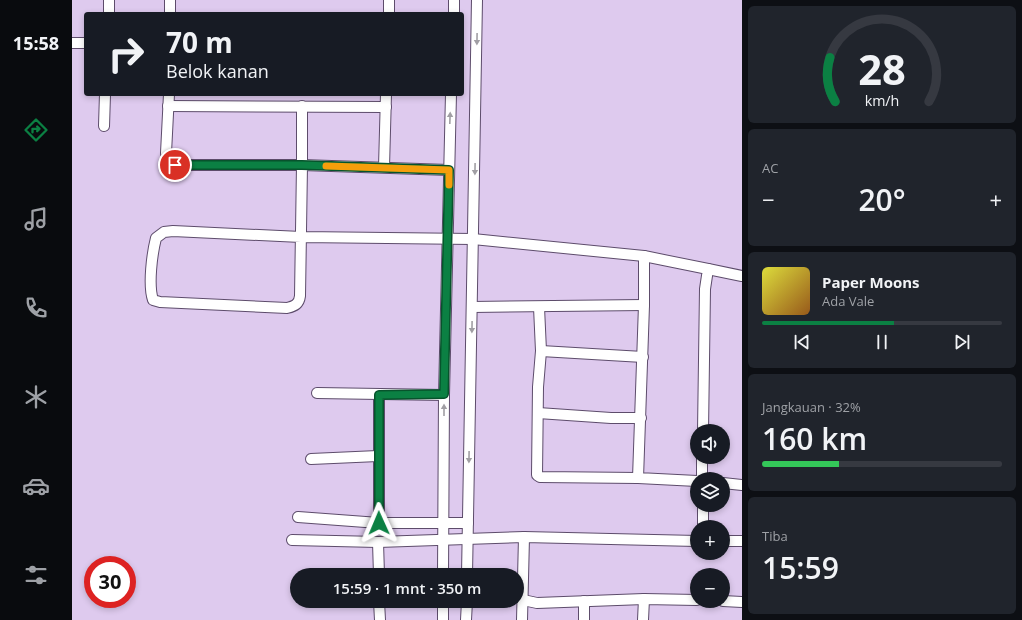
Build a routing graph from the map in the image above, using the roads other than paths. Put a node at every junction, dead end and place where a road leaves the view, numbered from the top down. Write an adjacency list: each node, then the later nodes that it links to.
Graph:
1 (109, 0): 6 (street)
2 (170, 0): 7 (street)
3 (389, 0): 8 (street)
4 (454, 0): 9 (street)
5 (478, 0): 25 (street, one-way to 25)
6 (109, 12)
7 (170, 12)
8 (389, 12)
9 (454, 12)
10 (72, 43): 11 (street)
11 (84, 43)
12 (105, 96): 19 (street)
13 (168, 96): 16 (street)
14 (386, 96): 18 (street)
15 (451, 96): 22 (street, one-way to 15)
16 (168, 106): 17 (street); 20 (street)
17 (302, 106): 18 (street); 20 (street)
18 (386, 107): 21 (street)
19 (104, 126)
20 (302, 165): 21 (street); 23 (street)
21 (384, 167): 22 (street)
22 (449, 170): 24 (street)
23 (302, 237): 23 (street); 24 (street)
24 (448, 239): 25 (street); 35 (street)
25 (473, 239): 26 (street); 30 (street)
26 (644, 256): 27 (street); 29 (street)
27 (708, 269): 28 (street); 39 (street)
28 (742, 276)
29 (644, 305): 31 (street); 33 (street)
30 (472, 307): 31 (street); 49 (street, one-way to 49)
31 (539, 307): 32 (street)
32 (541, 351): 33 (street); 37 (street)
33 (643, 357): 38 (street)
34 (317, 393): 36 (street)
35 (444, 394): 36 (street); 48 (street, one-way to 35)
36 (379, 395): 40 (street)
37 (538, 413): 38 (street); 42 (street)
38 (641, 418): 42 (street)
39 (703, 424)
40 (378, 456): 41 (street); 47 (street)
41 (311, 459)
42 (638, 478): 43 (street)
43 (690, 481)
44 (730, 484): 45 (street)
45 (742, 485)
46 (298, 518): 47 (street)
47 (379, 523): 48 (street)
48 (445, 523): 49 (street); 53 (street)
49 (468, 523): 51 (street)
50 (524, 537): 51 (street); 54 (street); 61 (street)
51 (467, 539): 53 (street); 60 (street)
52 (292, 540): 57 (street)
53 (444, 541): 57 (street); 59 (street)
54 (690, 541)
55 (730, 541): 56 (street)
56 (742, 541)
57 (378, 542): 58 (street)
58 (379, 568)
59 (443, 568)
60 (467, 568)
61 (524, 568)
62 (644, 599): 64 (street); 65 (street); 77 (street)
63 (524, 600): 65 (street)
64 (690, 600)
65 (584, 601): 76 (street)
66 (730, 601): 67 (street)
67 (742, 602)
68 (379, 608): 72 (street)
69 (443, 608): 73 (street)
70 (466, 608): 74 (street)
71 (523, 608): 75 (street)
72 (380, 620)
73 (443, 620)
74 (466, 620)
75 (522, 620)
76 (584, 620)
77 (643, 620)

